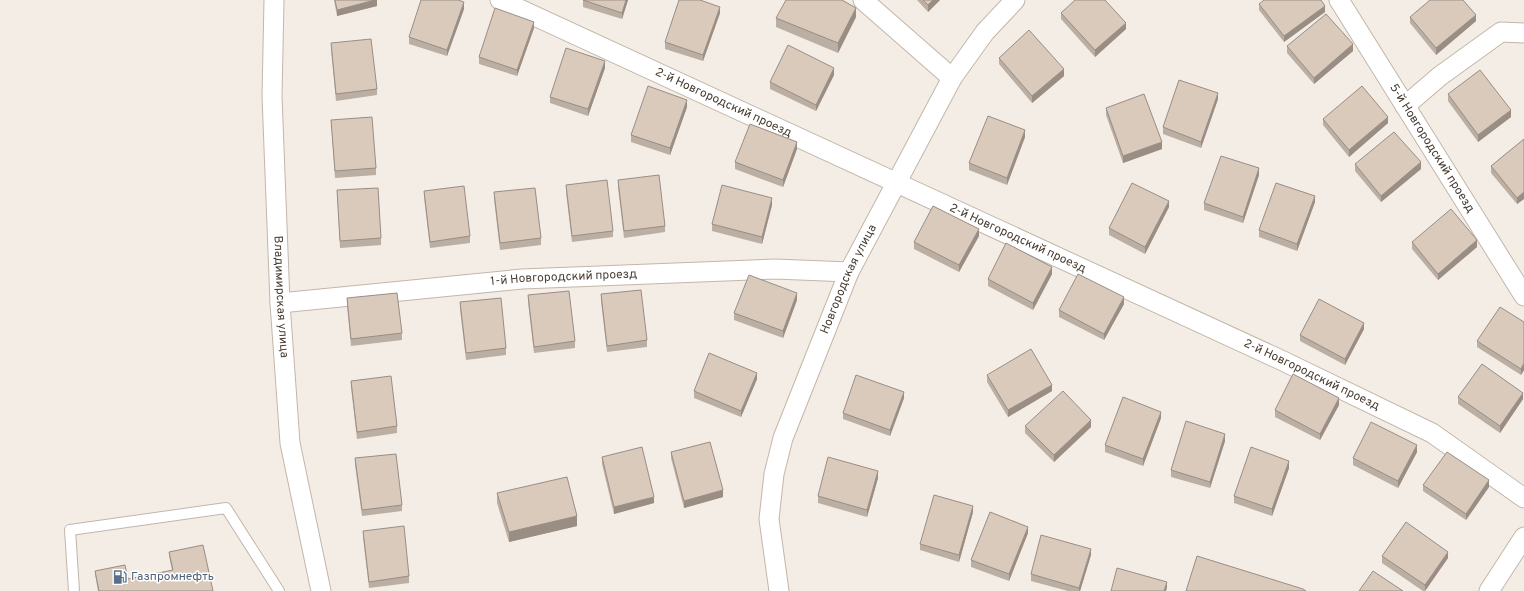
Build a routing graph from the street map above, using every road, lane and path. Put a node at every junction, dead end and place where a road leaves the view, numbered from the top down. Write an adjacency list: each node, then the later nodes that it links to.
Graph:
1 (274, 0): 12 (street, Владимирская улица)
2 (500, 0): 9 (street, 2-й Новгородский проезд)
3 (863, 0): 7 (street)
4 (1015, 0): 7 (street, Новгородская улица)
5 (1339, 0): 8 (street, 5-й Новгородский проезд)
6 (1524, 33): 8 (street)
7 (952, 78): 9 (street, Новгородская улица)
8 (1405, 106): 11 (street, 5-й Новгородский проезд)
9 (896, 183): 10 (street, Новгородская улица); 13 (street, 2-й Новгородский проезд)
10 (849, 272): 12 (street, 1-й Новгородский проезд); 18 (street, Новгородская улица)
11 (1524, 296)
12 (280, 303): 17 (street, Владимирская улица)
13 (1524, 498)
14 (1524, 537): 19 (street)
15 (74, 591): 16 (lane)
16 (279, 591)
17 (321, 591)
18 (779, 591)
19 (1489, 591)

